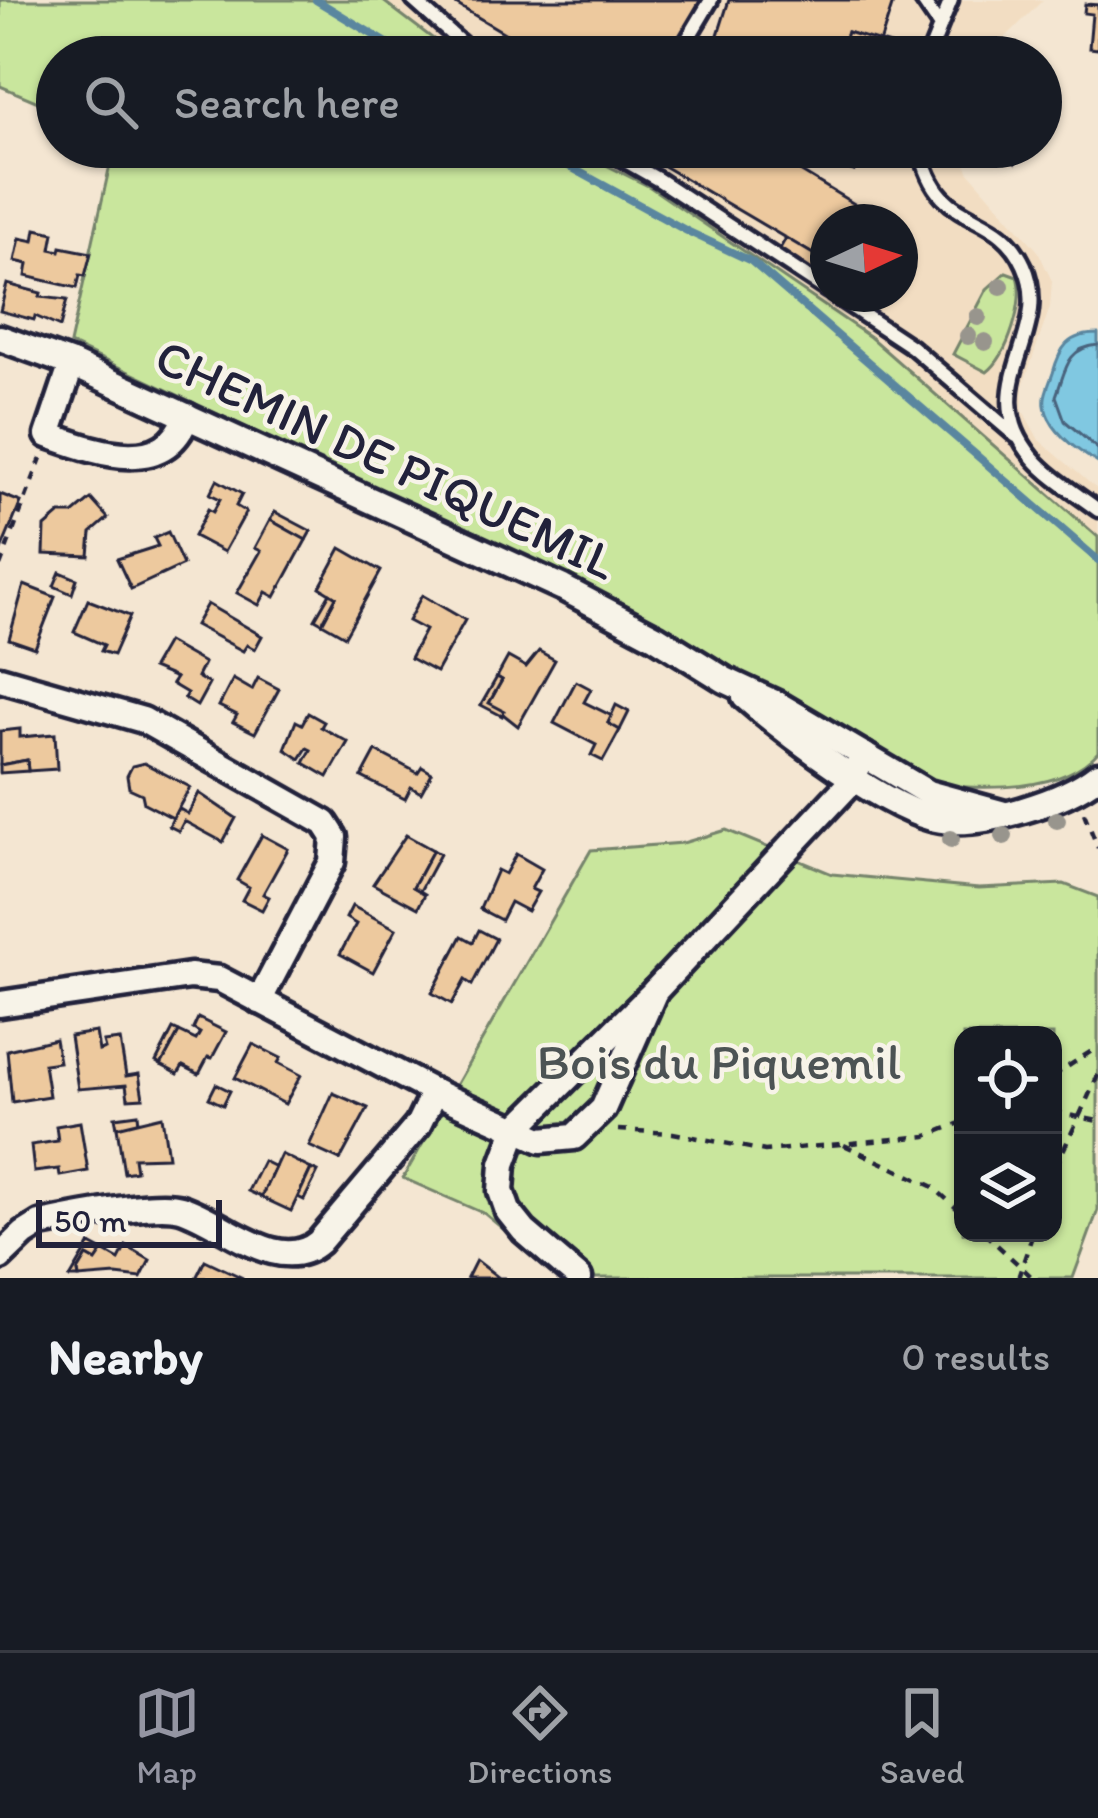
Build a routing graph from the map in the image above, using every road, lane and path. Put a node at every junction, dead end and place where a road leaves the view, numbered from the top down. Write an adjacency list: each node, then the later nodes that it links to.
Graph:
1 (413, 0): 6 (lane)
2 (711, 0): 7 (lane)
3 (922, 0): 5 (lane)
4 (951, 0): 5 (lane)
5 (940, 25): 8 (lane)
6 (453, 36)
7 (690, 36)
8 (936, 36)
9 (642, 168): 11 (lane)
10 (928, 168): 17 (lane)
11 (810, 280)
12 (859, 312): 17 (lane)
13 (0, 338): 14 (street, CHEMIN DE PIQUEMIL)
14 (72, 364): 15 (street, CHEMIN DE PIQUEMIL); 16 (street)
15 (187, 416): 16 (street); 21 (street, CHEMIN DE PIQUEMIL)
16 (47, 435): 19 (path)
17 (1020, 440): 18 (lane)
18 (1098, 510)
19 (0, 566)
20 (0, 679): 25 (street)
21 (859, 766): 23 (street, CHEMIN DE PIQUEMIL); 24 (street)
22 (1098, 775): 23 (street, CHEMIN DE PIQUEMIL)
23 (1087, 791)
24 (655, 991): 34 (street); 36 (street)
25 (259, 1001): 26 (street); 30 (street)
26 (0, 1004)
27 (1098, 1047): 28 (path)
28 (1062, 1070)
29 (1098, 1075): 32 (path)
30 (434, 1092): 36 (street); 42 (street)
31 (1062, 1114): 32 (path)
32 (1079, 1117): 33 (path); 38 (path)
33 (1098, 1121)
34 (589, 1125): 36 (street); 37 (path)
35 (954, 1125): 37 (path)
36 (516, 1129): 44 (street)
37 (842, 1144): 39 (path)
38 (1062, 1153)
39 (954, 1206)
40 (994, 1242): 43 (path)
41 (1032, 1242): 43 (path)
42 (0, 1258)
43 (1024, 1269): 45 (path); 46 (path)
44 (579, 1278)
45 (1018, 1278)
46 (1033, 1278)

